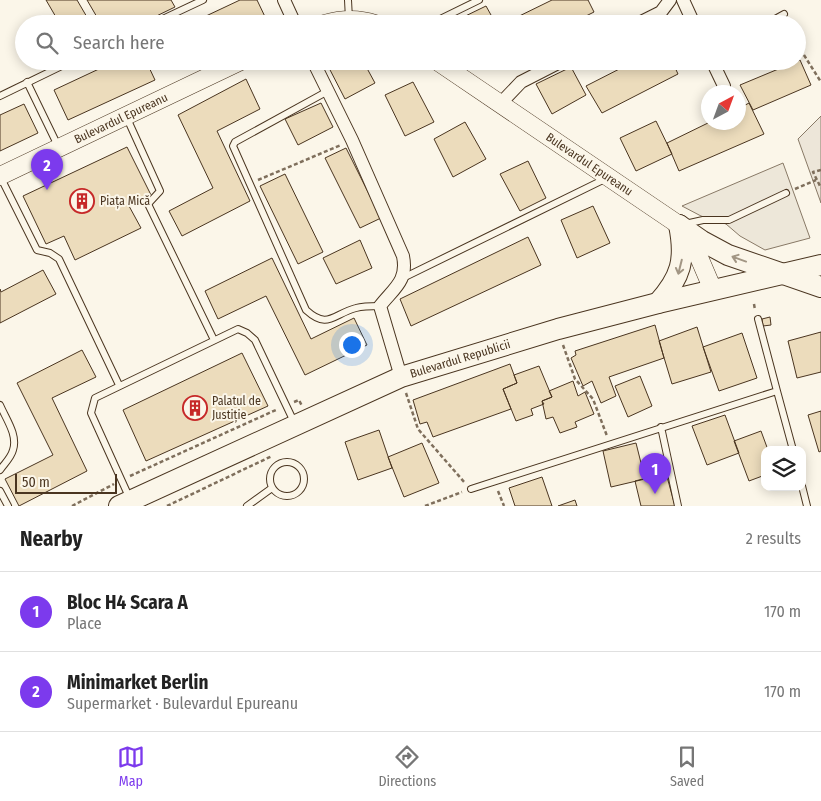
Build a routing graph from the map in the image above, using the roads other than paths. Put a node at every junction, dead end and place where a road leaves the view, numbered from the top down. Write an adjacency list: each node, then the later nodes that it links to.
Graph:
1 (203, 0): 7 (lane)
2 (284, 0): 8 (street)
3 (348, 0): 9 (lane)
4 (479, 0): 10 (lane)
5 (670, 0): 11 (street)
6 (683, 0): 12 (street)
7 (171, 15)
8 (291, 15)
9 (349, 15)
10 (448, 15)
11 (655, 15)
12 (690, 15)
13 (53, 70): 19 (lane)
14 (221, 70): 24 (main road, Bulevardul Epureanu)
15 (318, 70): 21 (street)
16 (450, 70): 23 (main road, Bulevardul Epureanu)
17 (544, 70): 23 (street)
18 (716, 70): 20 (street)
19 (27, 82): 22 (lane); 25 (lane)
20 (724, 85)
21 (328, 91): 32 (street); 36 (lane)
22 (0, 96)
23 (500, 104): 27 (main road, Bulevardul Epureanu)
24 (125, 115): 25 (main road, Bulevardul Epureanu); 38 (lane)
25 (59, 147): 26 (main road, Bulevardul Epureanu)
26 (0, 177): 40 (lane)
27 (608, 177): 29 (main road, Bulevardul Epureanu); 32 (lane)
28 (786, 193): 29 (lane)
29 (678, 225): 31 (main road, one-way to 29); 34 (main road, Bulevardul Epureanu); 35 (main road, one-way to 35)
30 (821, 265): 31 (main road, Bulevardul Republicii)
31 (786, 273): 33 (main road); 34 (main road, Bulevardul Republicii)
32 (403, 278): 36 (street)
33 (821, 287)
34 (713, 290): 35 (main road, Bulevardul Republicii)
35 (658, 303): 39 (main road, Bulevardul Republicii)
36 (380, 306): 39 (street)
37 (758, 319): 41 (lane)
38 (214, 340): 40 (lane); 43 (lane)
39 (401, 377): 43 (main road, Bulevardul Republicii)
40 (119, 386): 51 (lane)
41 (777, 391): 44 (lane); 45 (lane)
42 (0, 405): 46 (lane)
43 (302, 421): 51 (main road, Bulevardul Republicii)
44 (661, 427): 48 (lane); 54 (lane)
45 (792, 446)
46 (0, 470)
47 (272, 488): 47 (lane); 53 (lane)
48 (471, 489)
49 (0, 491): 52 (lane)
50 (804, 491): 55 (lane)
51 (125, 503)
52 (8, 506)
53 (247, 506)
54 (678, 506)
55 (808, 506)

